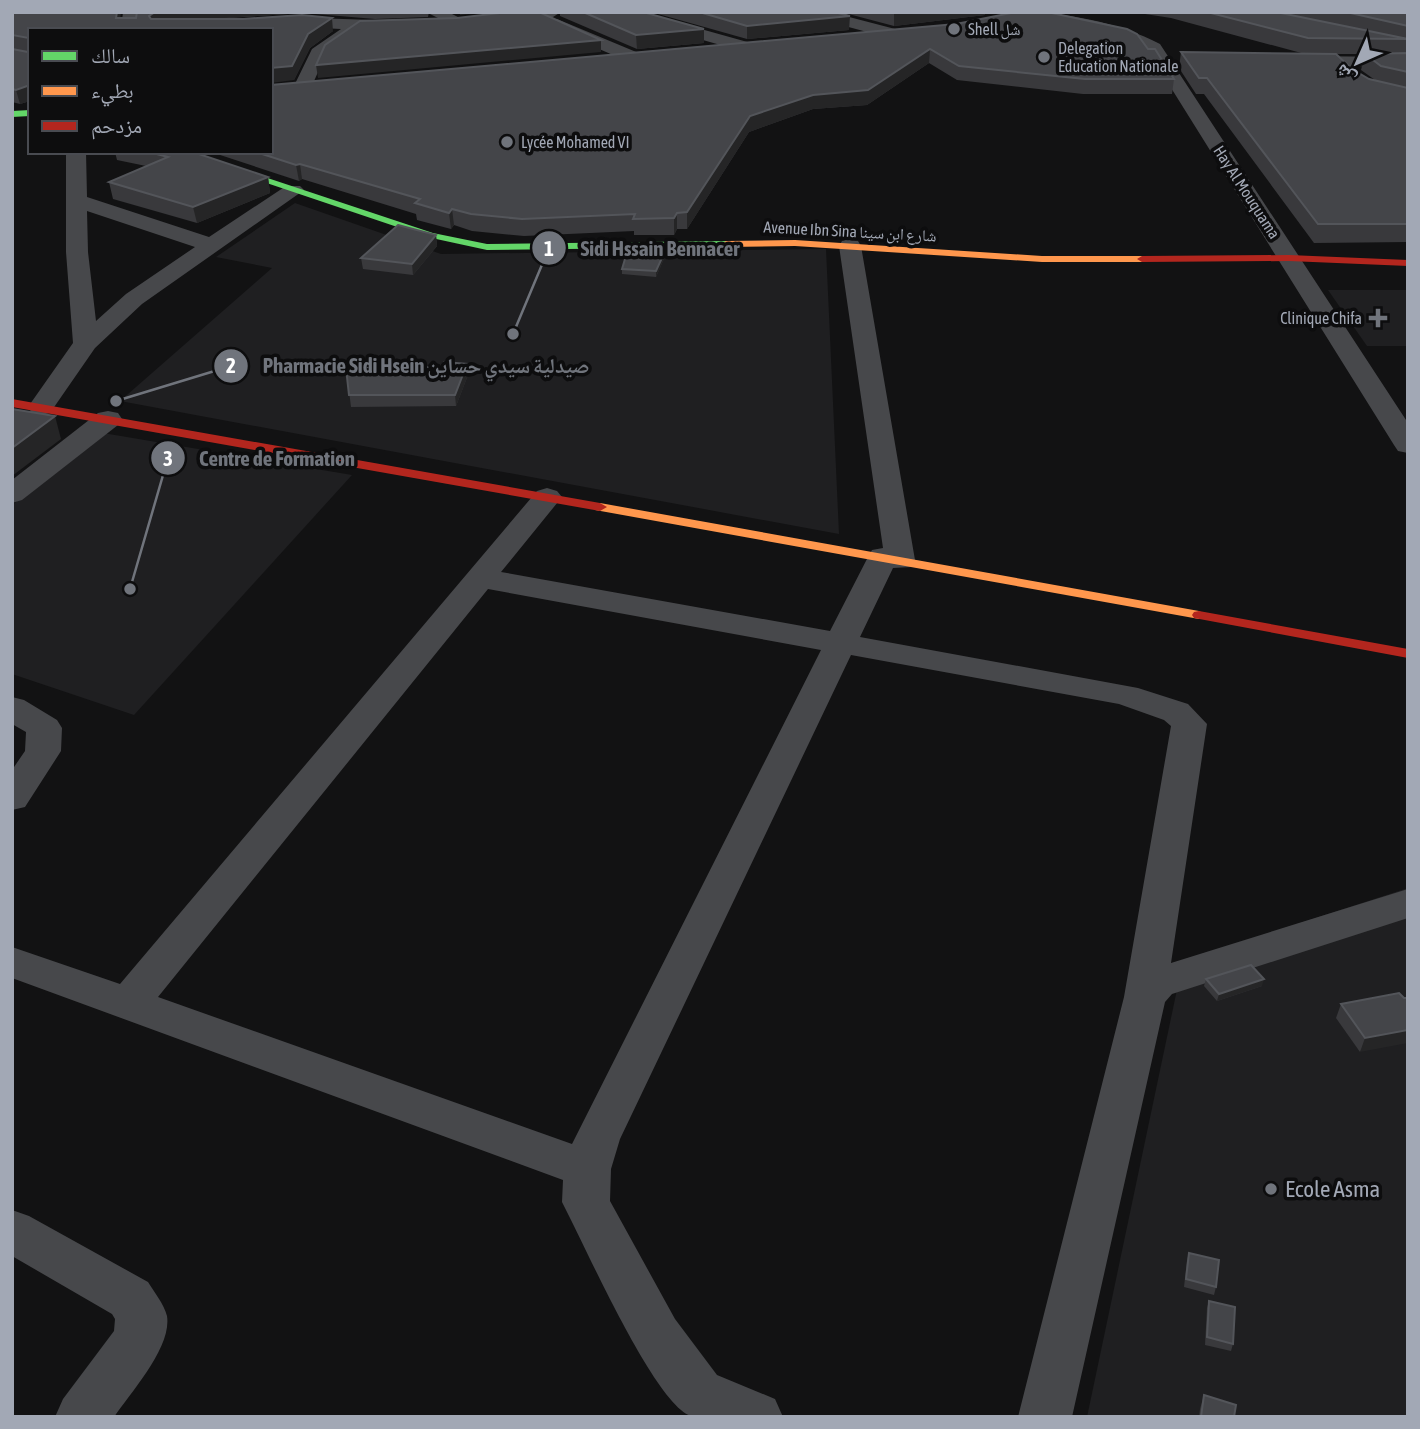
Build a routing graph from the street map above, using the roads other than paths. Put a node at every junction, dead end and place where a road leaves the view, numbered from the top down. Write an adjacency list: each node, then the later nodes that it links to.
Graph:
1 (434, 12): 9 (street)
2 (621, 12): 10 (street)
3 (810, 12): 12 (street)
4 (888, 12): 12 (street)
5 (546, 14): 9 (street); 17 (street)
6 (1027, 15): 18 (street, Hay Al Mouquama)
7 (685, 16): 10 (street)
8 (349, 20): 9 (street); 11 (street); 25 (street)
9 (458, 23)
10 (662, 23): 15 (street)
11 (261, 24)
12 (873, 29): 13 (street)
13 (899, 34): 14 (street)
14 (839, 39)
15 (751, 46): 16 (street)
16 (704, 51)
17 (642, 58): 21 (street)
18 (1161, 60): 19 (street); 33 (street, Hay Al Mouquama)
19 (1189, 60)
20 (1271, 61): 22 (street)
21 (595, 62)
22 (1340, 62): 23 (street); 24 (street)
23 (1408, 62)
24 (1357, 83)
25 (309, 87): 26 (street)
26 (281, 90)
27 (76, 154): 30 (street)
28 (185, 154): 29 (street, Avenue Ibn Sina شارع ابن سينا)
29 (293, 190): 31 (street); 32 (street, Avenue Ibn Sina شارع ابن سينا)
30 (76, 200): 31 (street); 35 (street)
31 (211, 245): 36 (street)
32 (850, 246): 33 (street, Avenue Ibn Sina شارع ابن سينا); 44 (street)
33 (1289, 258): 34 (street, Avenue Ibn Sina شارع ابن سينا); 41 (street, Hay Al Mouquama)
34 (1408, 263)
35 (82, 294): 36 (street); 37 (street)
36 (134, 299): 37 (street)
37 (86, 344): 39 (street)
38 (12, 403): 39 (street)
39 (41, 407): 40 (street)
40 (108, 419): 42 (street); 43 (street)
41 (1408, 445)
42 (12, 494)
43 (547, 497): 44 (street); 45 (street)
44 (891, 558): 46 (street); 47 (street)
45 (480, 578): 46 (street); 53 (street)
46 (841, 643): 52 (street); 54 (street)
47 (1408, 654)
48 (12, 708): 49 (street)
49 (12, 799)
50 (1408, 903): 52 (street)
51 (12, 962): 53 (street)
52 (1145, 998): 58 (street)
53 (128, 1004): 54 (street)
54 (587, 1169): 57 (street)
55 (12, 1231): 56 (street)
56 (82, 1417)
57 (756, 1417)
58 (1045, 1417)

